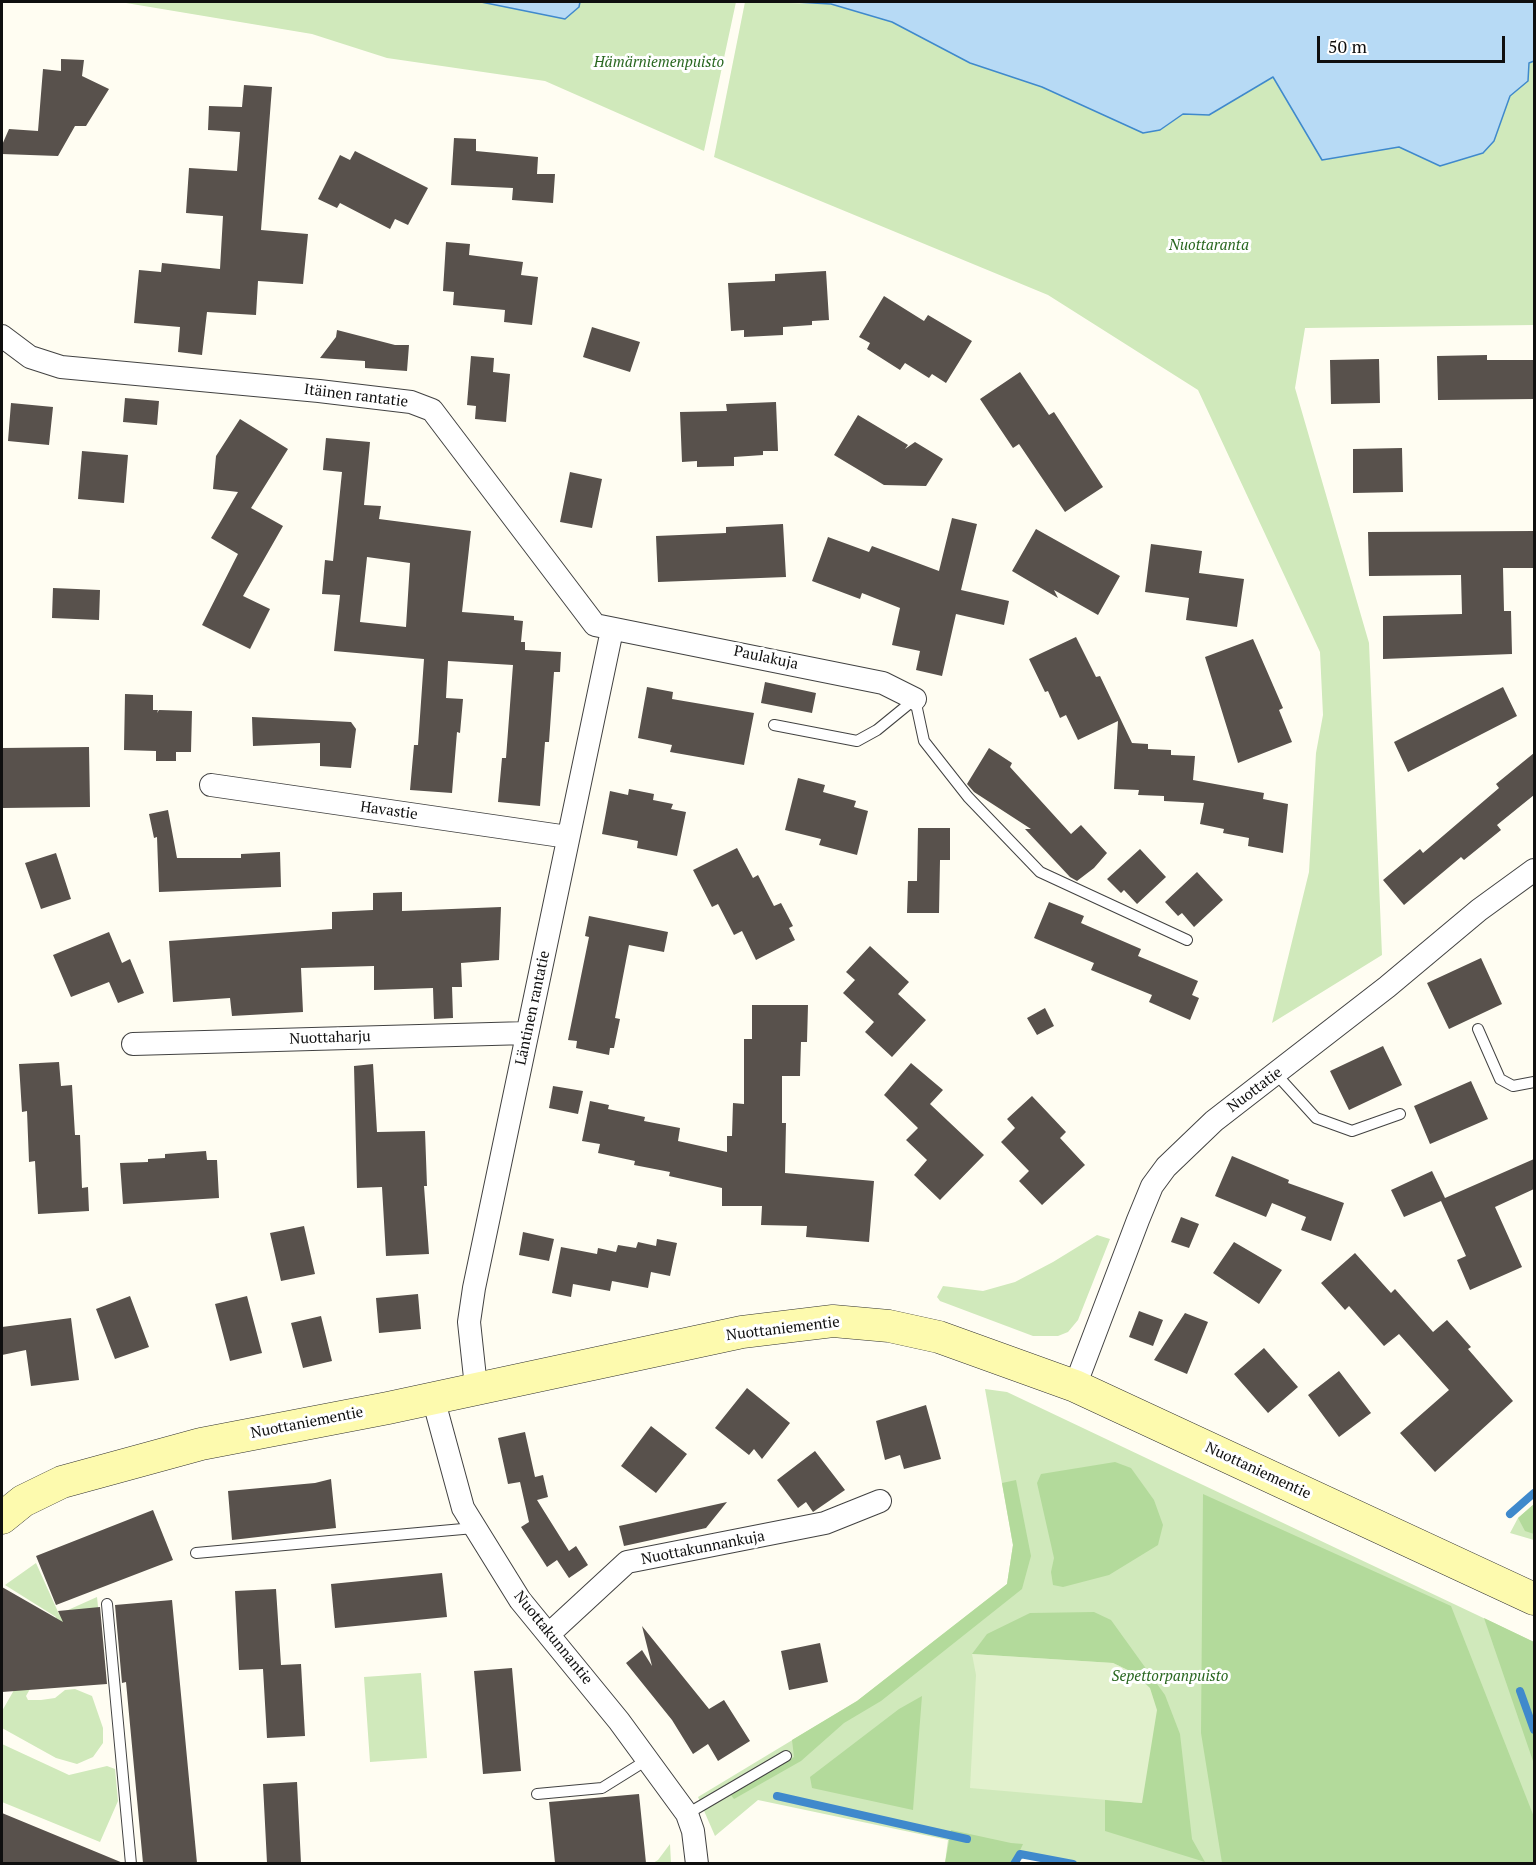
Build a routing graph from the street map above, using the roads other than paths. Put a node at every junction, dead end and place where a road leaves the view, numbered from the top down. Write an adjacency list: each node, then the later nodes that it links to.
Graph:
1 (2, 336): 2 (street, Itäinen rantatie)
2 (612, 630): 3 (street, Paulakuja); 6 (street, Läntinen rantatie)
3 (915, 699): 4 (lane); 8 (lane)
4 (774, 725)
5 (211, 785): 6 (street, Havastie)
6 (568, 837): 10 (street, Läntinen rantatie)
7 (1534, 870): 12 (street, Nuottatie)
8 (1187, 939)
9 (1478, 1029): 13 (lane)
10 (527, 1033): 11 (street, Nuottaharju); 16 (street, Läntinen rantatie)
11 (133, 1044)
12 (1276, 1074): 14 (lane); 15 (street, Nuottatie)
13 (1534, 1082)
14 (1400, 1114)
15 (1075, 1386): 16 (main road, Nuottaniementie); 22 (main road, Nuottaniementie)
16 (476, 1387): 17 (main road, Nuottaniementie)
17 (433, 1398): 19 (main road, Nuottaniementie); 20 (street, Nuottakunnantie)
18 (880, 1501): 24 (street, Nuottakunnankuja)
19 (2, 1518)
20 (474, 1528): 21 (lane); 24 (street, Nuottakunnantie)
21 (196, 1553)
22 (1534, 1599)
23 (107, 1605): 29 (lane)
24 (549, 1634): 26 (street, Nuottakunnantie)
25 (786, 1756): 28 (lane)
26 (647, 1760): 27 (lane); 28 (street, Nuottakunnantie)
27 (537, 1794)
28 (687, 1814): 30 (street, Nuottakunnantie)
29 (131, 1863)
30 (697, 1863)

